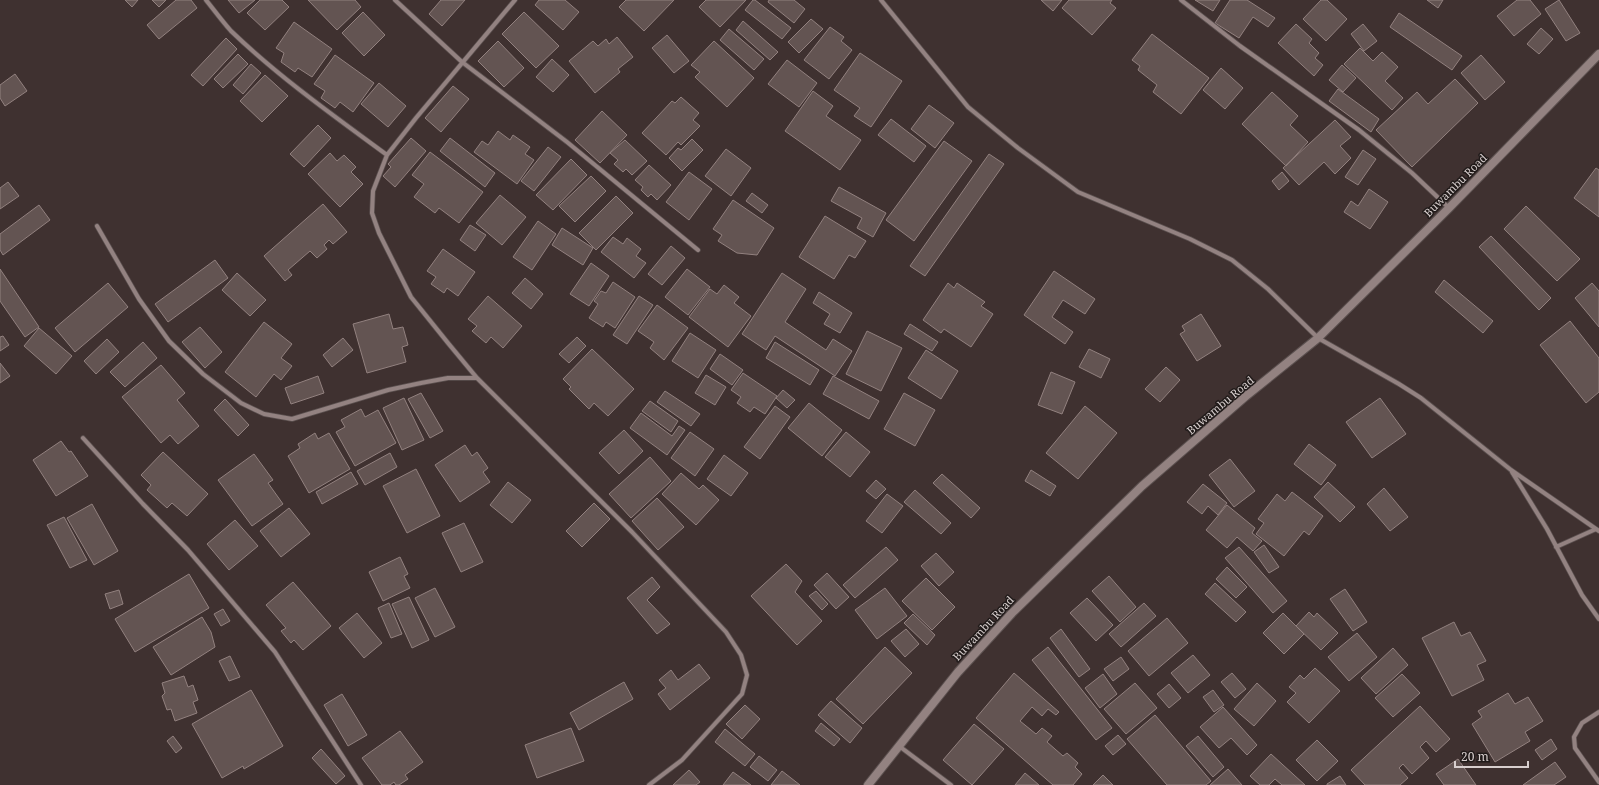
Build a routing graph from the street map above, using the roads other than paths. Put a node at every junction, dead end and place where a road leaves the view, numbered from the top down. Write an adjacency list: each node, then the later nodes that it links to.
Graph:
1 (206, 0): 8 (street)
2 (395, 0): 7 (street)
3 (516, 0): 7 (street)
4 (881, 0): 12 (street)
5 (1181, 0): 9 (street)
6 (1599, 54): 9 (street, Buwambu Road)
7 (462, 62): 8 (street); 11 (street)
8 (387, 155): 13 (street)
9 (1449, 208): 12 (street, Buwambu Road)
10 (97, 226): 13 (street)
11 (698, 250)
12 (1318, 338): 15 (street); 20 (street, Buwambu Road)
13 (477, 378): 23 (street)
14 (83, 438): 22 (street)
15 (1511, 470): 16 (street); 17 (street)
16 (1598, 530): 17 (street)
17 (1556, 547): 18 (street)
18 (1599, 619)
19 (1599, 712): 21 (street)
20 (899, 746): 24 (street, Buwambu Road); 25 (street)
21 (1599, 782)
22 (361, 785)
23 (649, 785)
24 (868, 785)
25 (951, 785)

